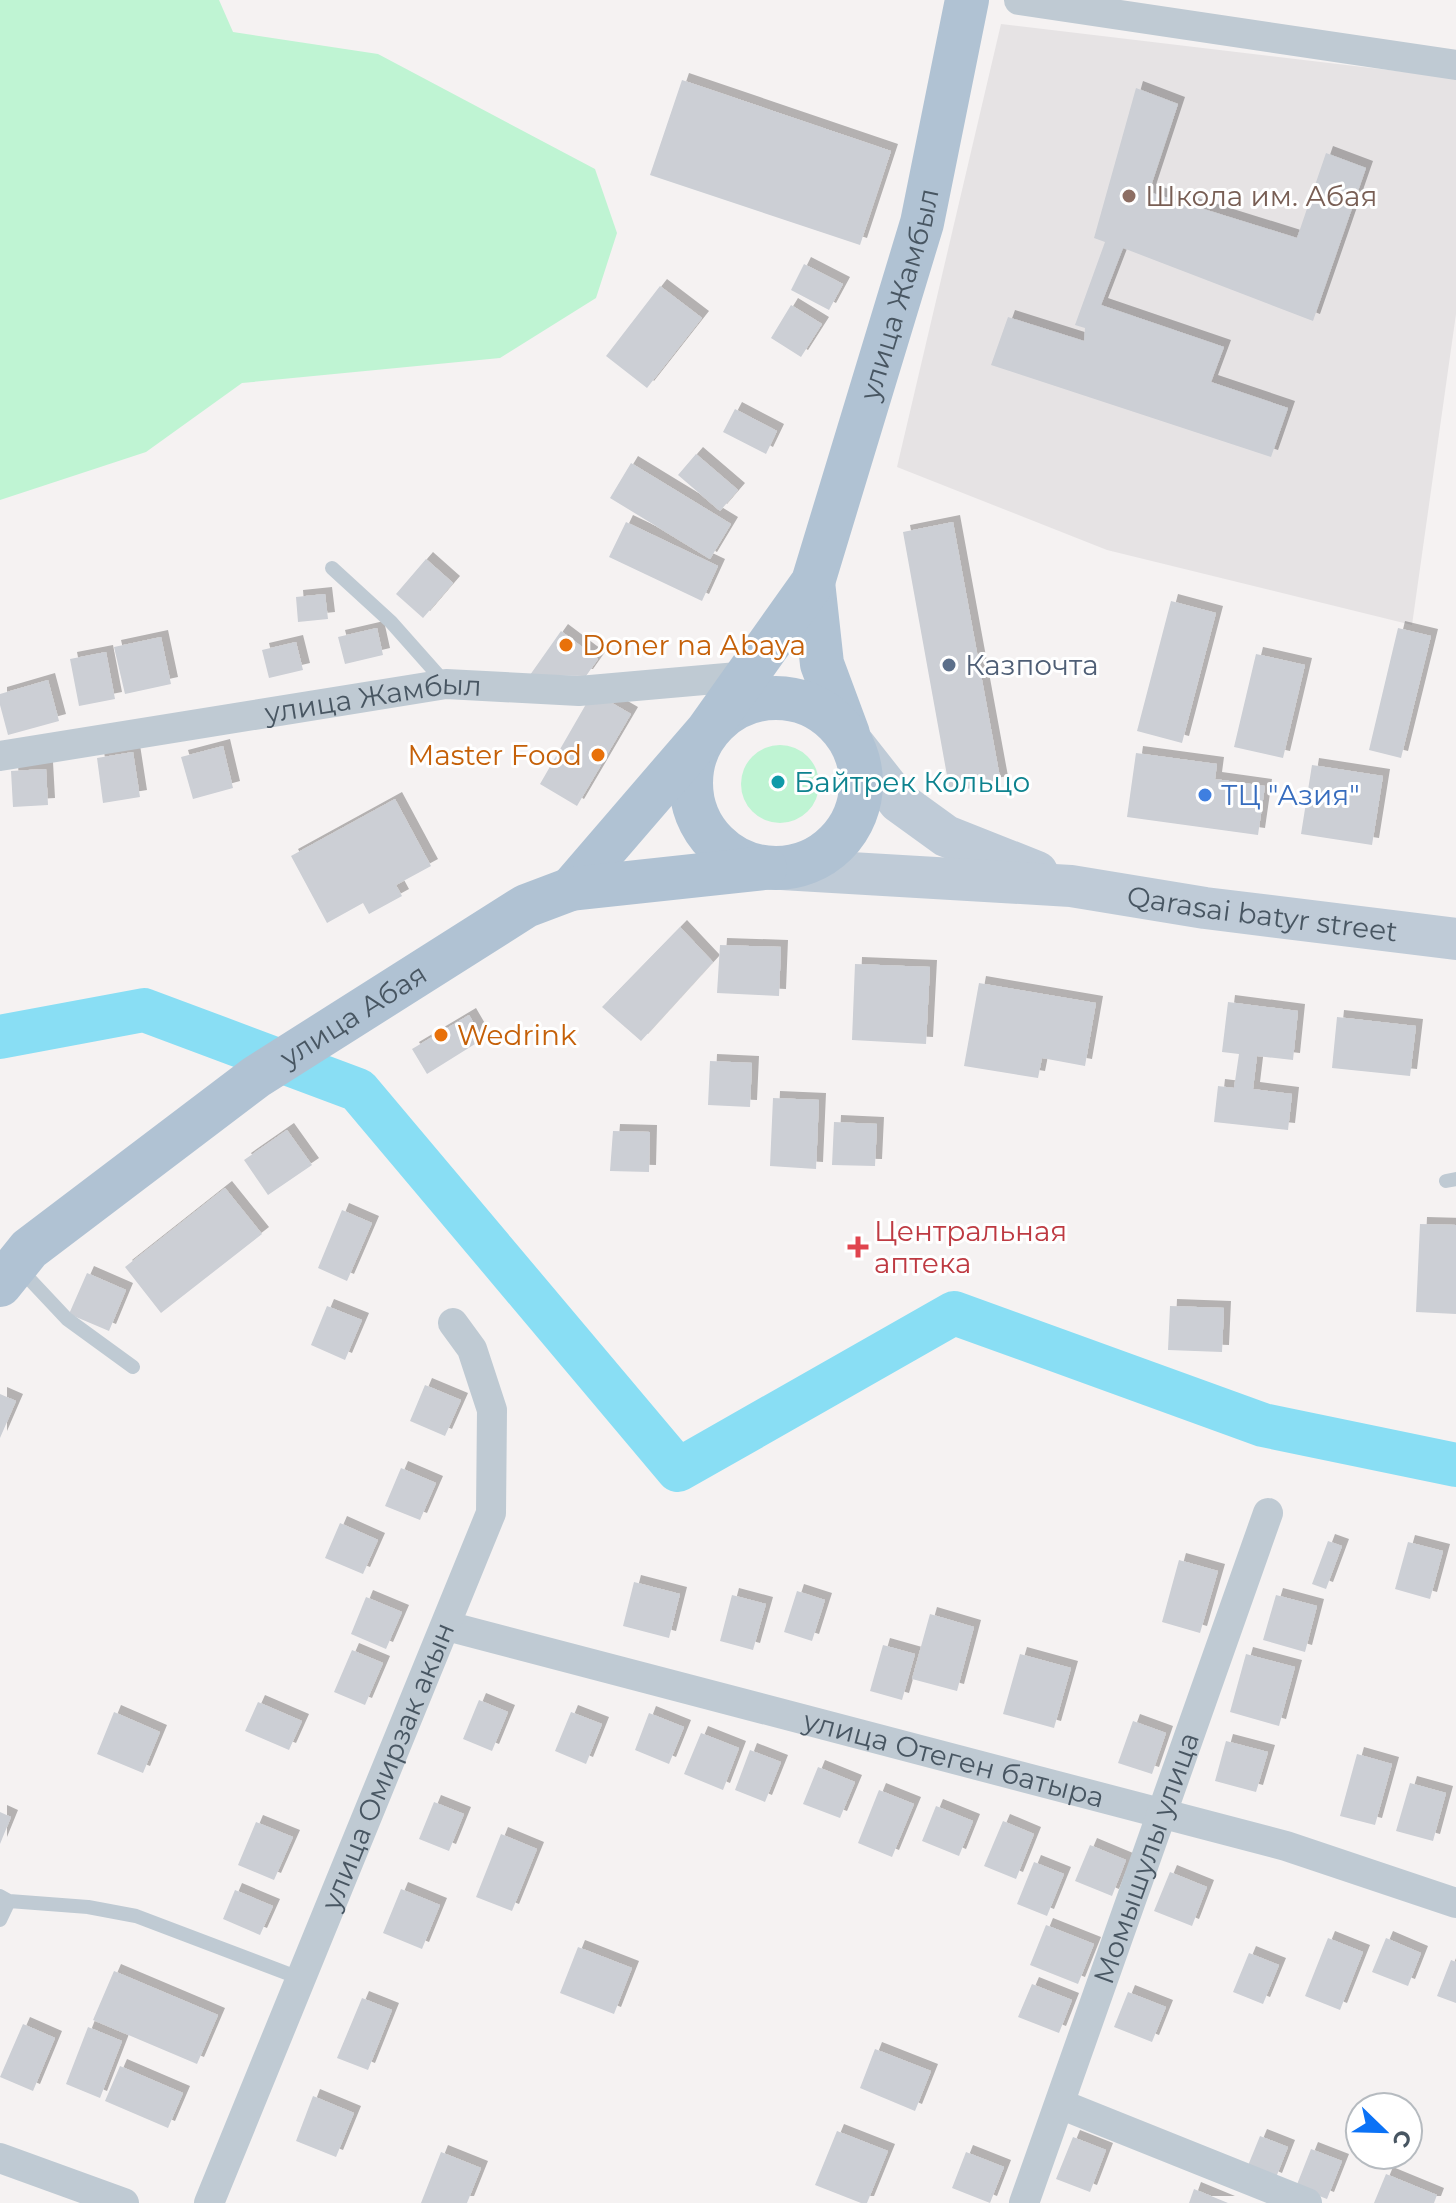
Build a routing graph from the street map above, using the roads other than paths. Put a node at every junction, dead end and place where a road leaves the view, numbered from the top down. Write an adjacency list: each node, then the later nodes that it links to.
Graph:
1 (967, 0): 5 (main road, улица Жамбыл)
2 (1019, 0): 3 (street)
3 (1456, 65)
4 (332, 568): 7 (lane)
5 (813, 582): 6 (main road, улица Жамбыл); 9 (main road, улица Жамбыл)
6 (749, 676): 7 (street, улица Жамбыл); 8 (main road, улица Жамбыл)
7 (446, 684): 10 (street, улица Жамбыл)
8 (708, 730): 9 (main road); 11 (main road); 13 (main road, улица Жамбыл)
9 (851, 741): 11 (main road); 12 (main road)
10 (0, 756)
11 (765, 868): 12 (main road); 13 (main road, улица Абая)
12 (1071, 886): 14 (main road, Qarasai batyr street)
13 (571, 889): 15 (main road, улица Абая)
14 (1456, 939)
15 (8, 1275): 17 (lane)
16 (453, 1323): 19 (street, улица Омирзак акын)
17 (133, 1367)
18 (1268, 1513): 20 (street, Момышулы улица)
19 (447, 1626): 20 (street, улица Отеген батыра); 24 (street, улица Омирзак акын)
20 (1161, 1813): 22 (street, улица Отеген батыра); 25 (street, Момышулы улица)
21 (4, 1899): 23 (lane); 24 (lane)
22 (1456, 1903)
23 (0, 1920)
24 (302, 1979): 28 (street, улица Омирзак акын)
25 (1060, 2104): 29 (street, Момышулы улица); 30 (street)
26 (0, 2158): 27 (street)
27 (124, 2203)
28 (209, 2203)
29 (1024, 2203)
30 (1307, 2203)

